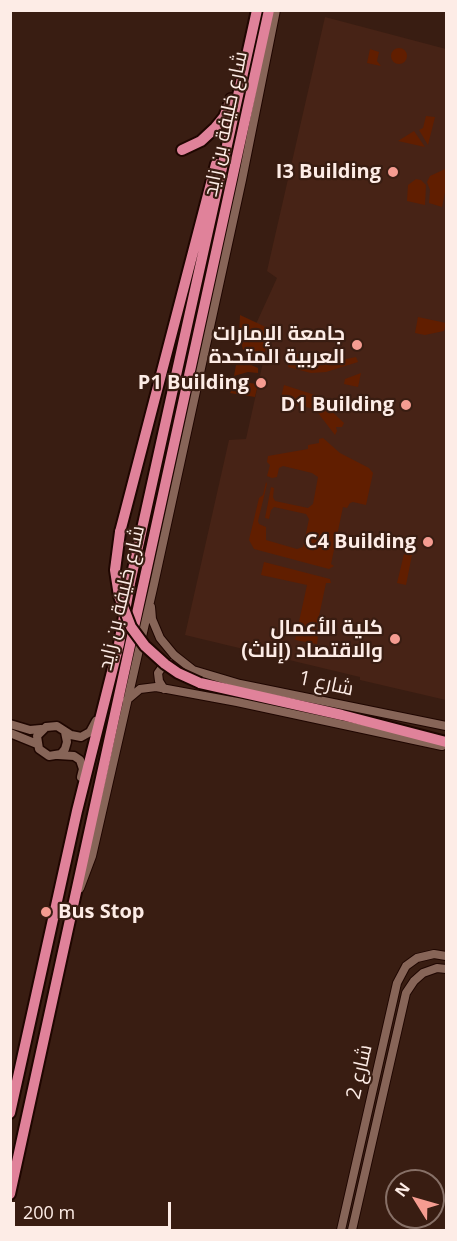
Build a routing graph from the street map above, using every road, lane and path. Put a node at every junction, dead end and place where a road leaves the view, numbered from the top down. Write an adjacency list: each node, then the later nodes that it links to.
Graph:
1 (256, 10): 4 (highway, شارع خليفة بن زايد)
2 (269, 10): 25 (highway, شارع خليفة بن زايد)
3 (276, 10): 7 (street)
4 (246, 58): 5 (highway); 6 (highway, شارع خليفة بن زايد)
5 (182, 150)
6 (225, 155): 9 (highway, شارع خليفة بن زايد); 20 (highway, bridge)
7 (154, 584): 8 (street, شارع 1); 11 (street)
8 (193, 670): 10 (street); 12 (street, شارع 1)
9 (108, 687): 17 (main road); 24 (highway, شارع خليفة بن زايد)
10 (164, 689): 11 (street, شارع 1); 22 (street, شارع 1)
11 (127, 700): 25 (street)
12 (426, 722): 13 (street); 15 (street, شارع 1); 18 (street)
13 (447, 722)
14 (10, 724): 16 (main road)
15 (447, 726)
16 (41, 729): 17 (main road); 21 (main road)
17 (65, 732): 23 (main road)
18 (447, 732)
19 (10, 733): 21 (main road)
20 (447, 742)
21 (37, 744): 23 (main road)
22 (447, 747)
23 (58, 755): 24 (main road)
24 (77, 811): 28 (highway, شارع خليفة بن زايد)
25 (75, 897): 29 (highway, شارع خليفة بن زايد)
26 (447, 956): 30 (street, شارع 2)
27 (447, 969): 31 (street, شارع 2)
28 (10, 1113)
29 (10, 1194)
30 (341, 1230)
31 (352, 1230)

